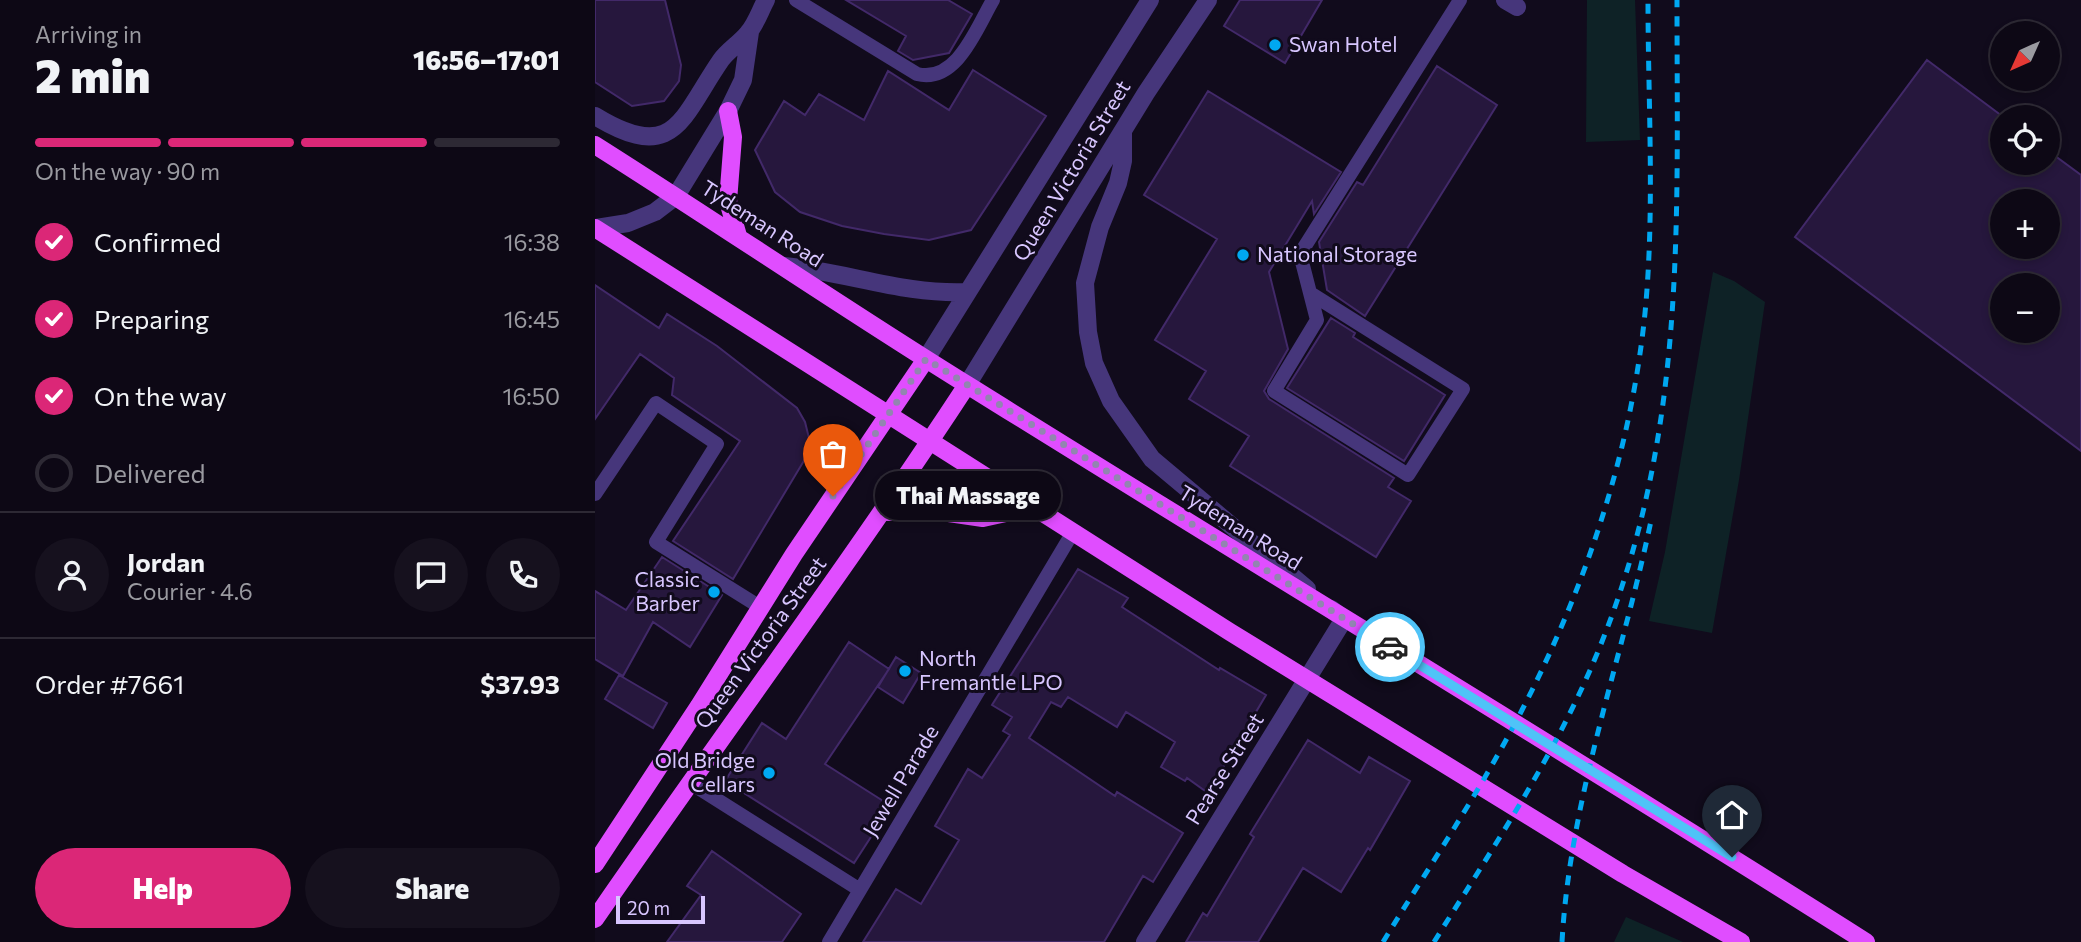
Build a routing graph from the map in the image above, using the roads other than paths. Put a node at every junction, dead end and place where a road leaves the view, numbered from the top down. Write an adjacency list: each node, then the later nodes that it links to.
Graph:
1 (766, 0): 7 (street)
2 (796, 0): 3 (lane)
3 (993, 0)
4 (1150, 0): 16 (street, Queen Victoria Street)
5 (1207, 0): 10 (street, Queen Victoria Street)
6 (1460, 0): 17 (lane)
7 (750, 32): 8 (street); 9 (street)
8 (728, 111): 12 (street); 14 (main road)
9 (595, 116)
10 (1123, 132): 19 (street, Queen Victoria Street); 27 (street)
11 (595, 145): 12 (main road, Tydeman Road)
12 (676, 196): 13 (street); 14 (main road, Tydeman Road)
13 (595, 228): 20 (main road)
14 (739, 236): 15 (main road, Tydeman Road)
15 (784, 266): 16 (street); 18 (main road, Tydeman Road)
16 (968, 292): 18 (street, Queen Victoria Street)
17 (1310, 293): 17 (lane)
18 (926, 359): 19 (main road, Tydeman Road); 20 (main road, Queen Victoria Street)
19 (968, 385): 21 (main road, Queen Victoria Street); 27 (main road, Tydeman Road)
20 (888, 415): 21 (main road); 26 (main road, Queen Victoria Street)
21 (931, 442): 23 (main road); 24 (main road, Queen Victoria Street)
22 (595, 494): 26 (lane)
23 (1033, 507): 24 (main road); 25 (main road)
24 (884, 512): 29 (main road, Queen Victoria Street)
25 (1073, 532): 28 (main road); 31 (lane, Jewell Parade)
26 (760, 607): 30 (main road, Queen Victoria Street)
27 (1344, 619): 28 (street, Pearse Street); 36 (main road, Tydeman Road)
28 (1308, 678): 34 (street, Pearse Street); 35 (main road)
29 (689, 782): 31 (lane); 32 (main road, Queen Victoria Street)
30 (595, 864)
31 (860, 890): 33 (lane, Jewell Parade)
32 (595, 919)
33 (829, 942)
34 (1145, 942)
35 (1741, 942)
36 (1866, 942)

